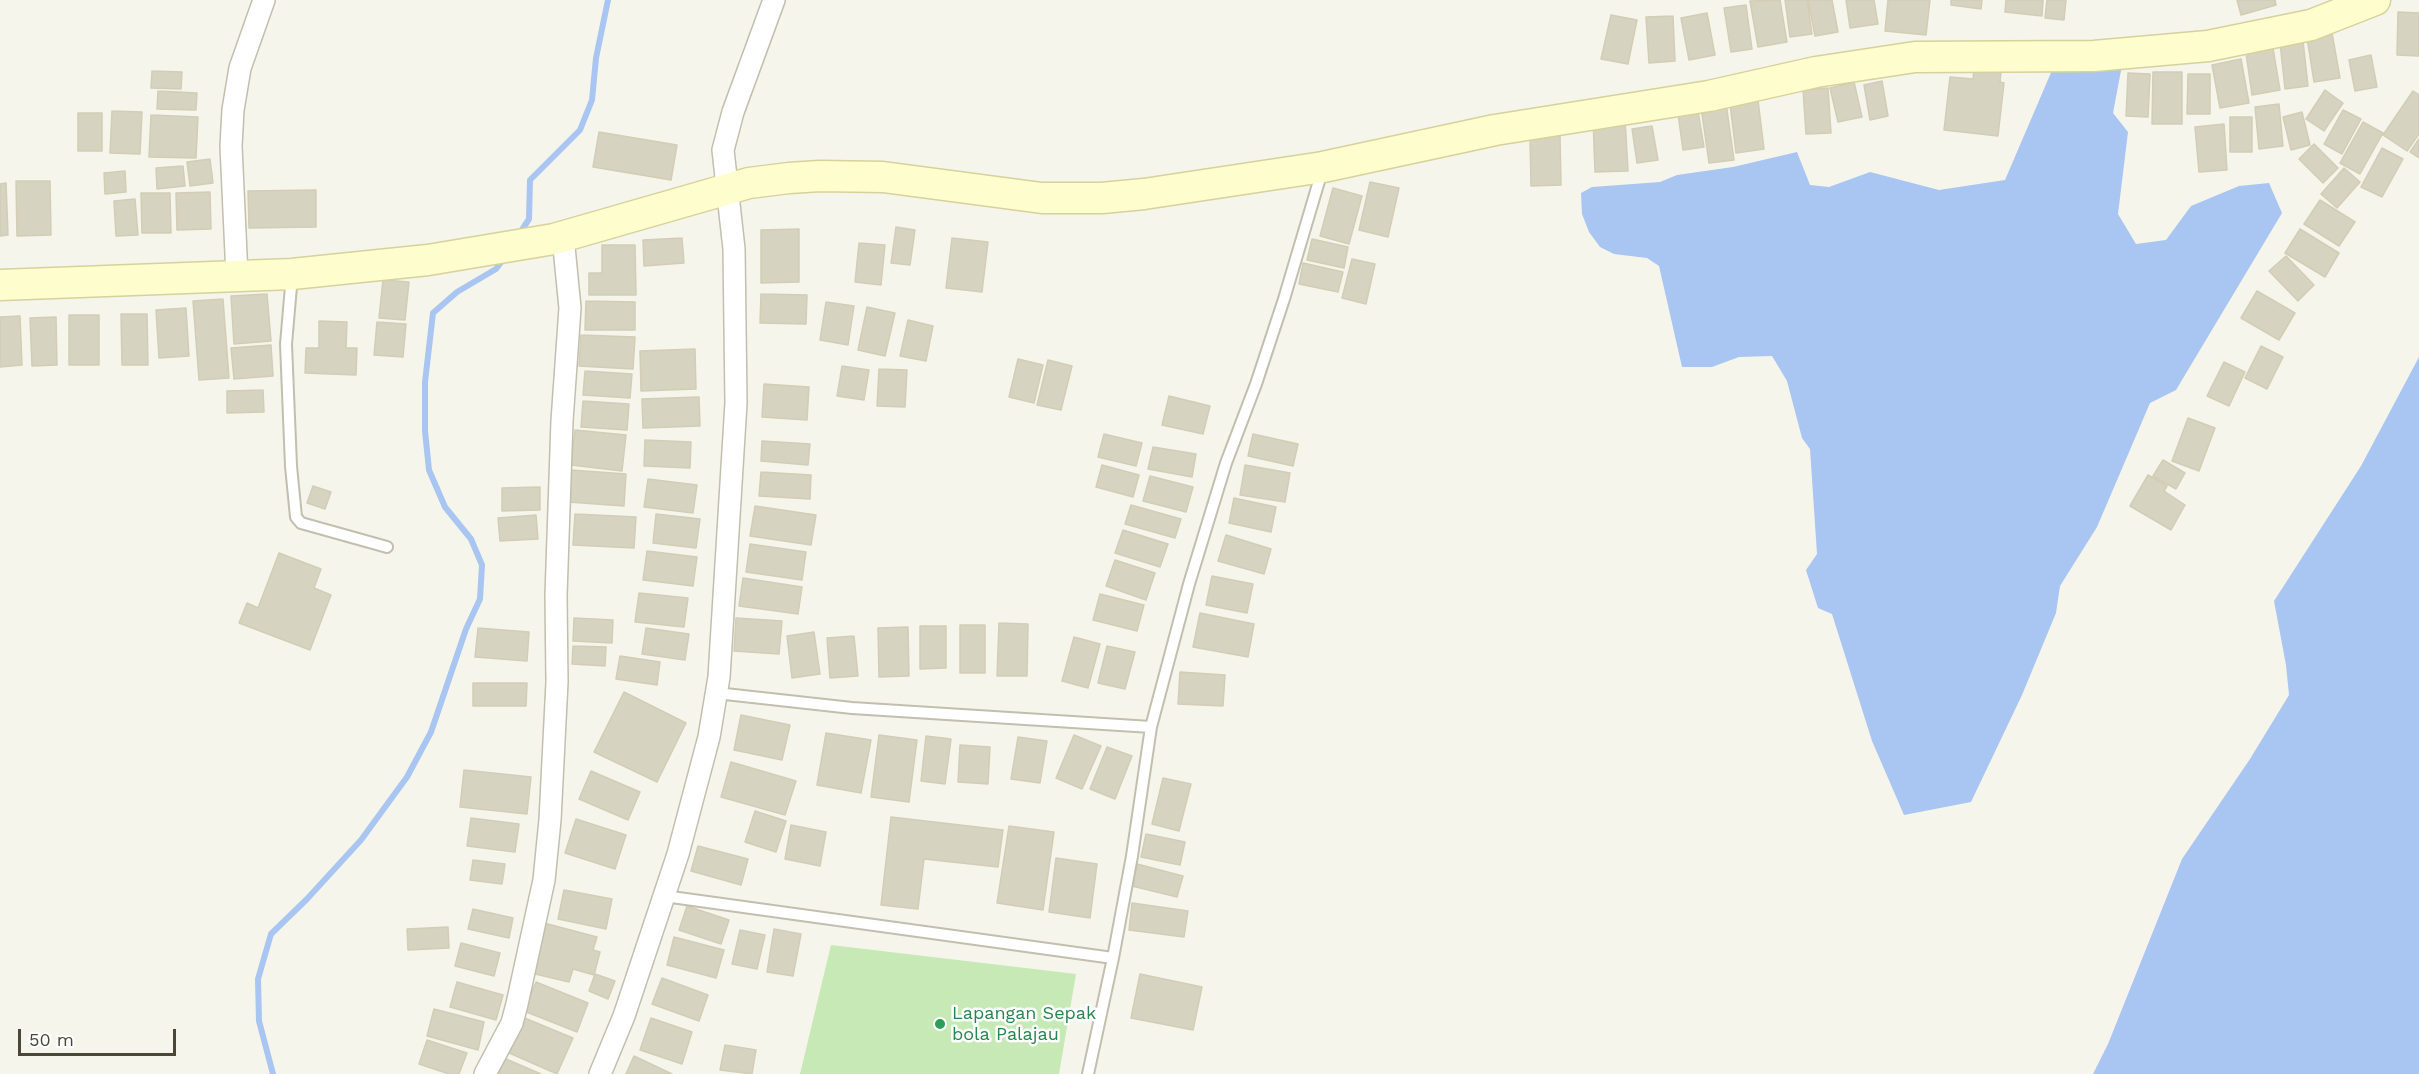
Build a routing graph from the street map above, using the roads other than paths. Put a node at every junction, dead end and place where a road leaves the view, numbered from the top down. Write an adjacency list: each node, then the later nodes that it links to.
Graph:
1 (264, 0): 8 (street)
2 (774, 0): 5 (street)
3 (2376, 0): 4 (main road)
4 (1323, 167): 5 (main road); 12 (lane)
5 (727, 189): 6 (main road); 11 (street)
6 (559, 238): 7 (main road); 15 (street)
7 (292, 274): 8 (main road); 10 (lane)
8 (237, 276): 9 (main road)
9 (0, 285)
10 (387, 547)
11 (716, 693): 12 (lane); 13 (street)
12 (1151, 727): 14 (lane)
13 (664, 896): 14 (lane); 16 (street)
14 (1113, 958): 17 (lane)
15 (485, 1074)
16 (600, 1074)
17 (1088, 1074)

